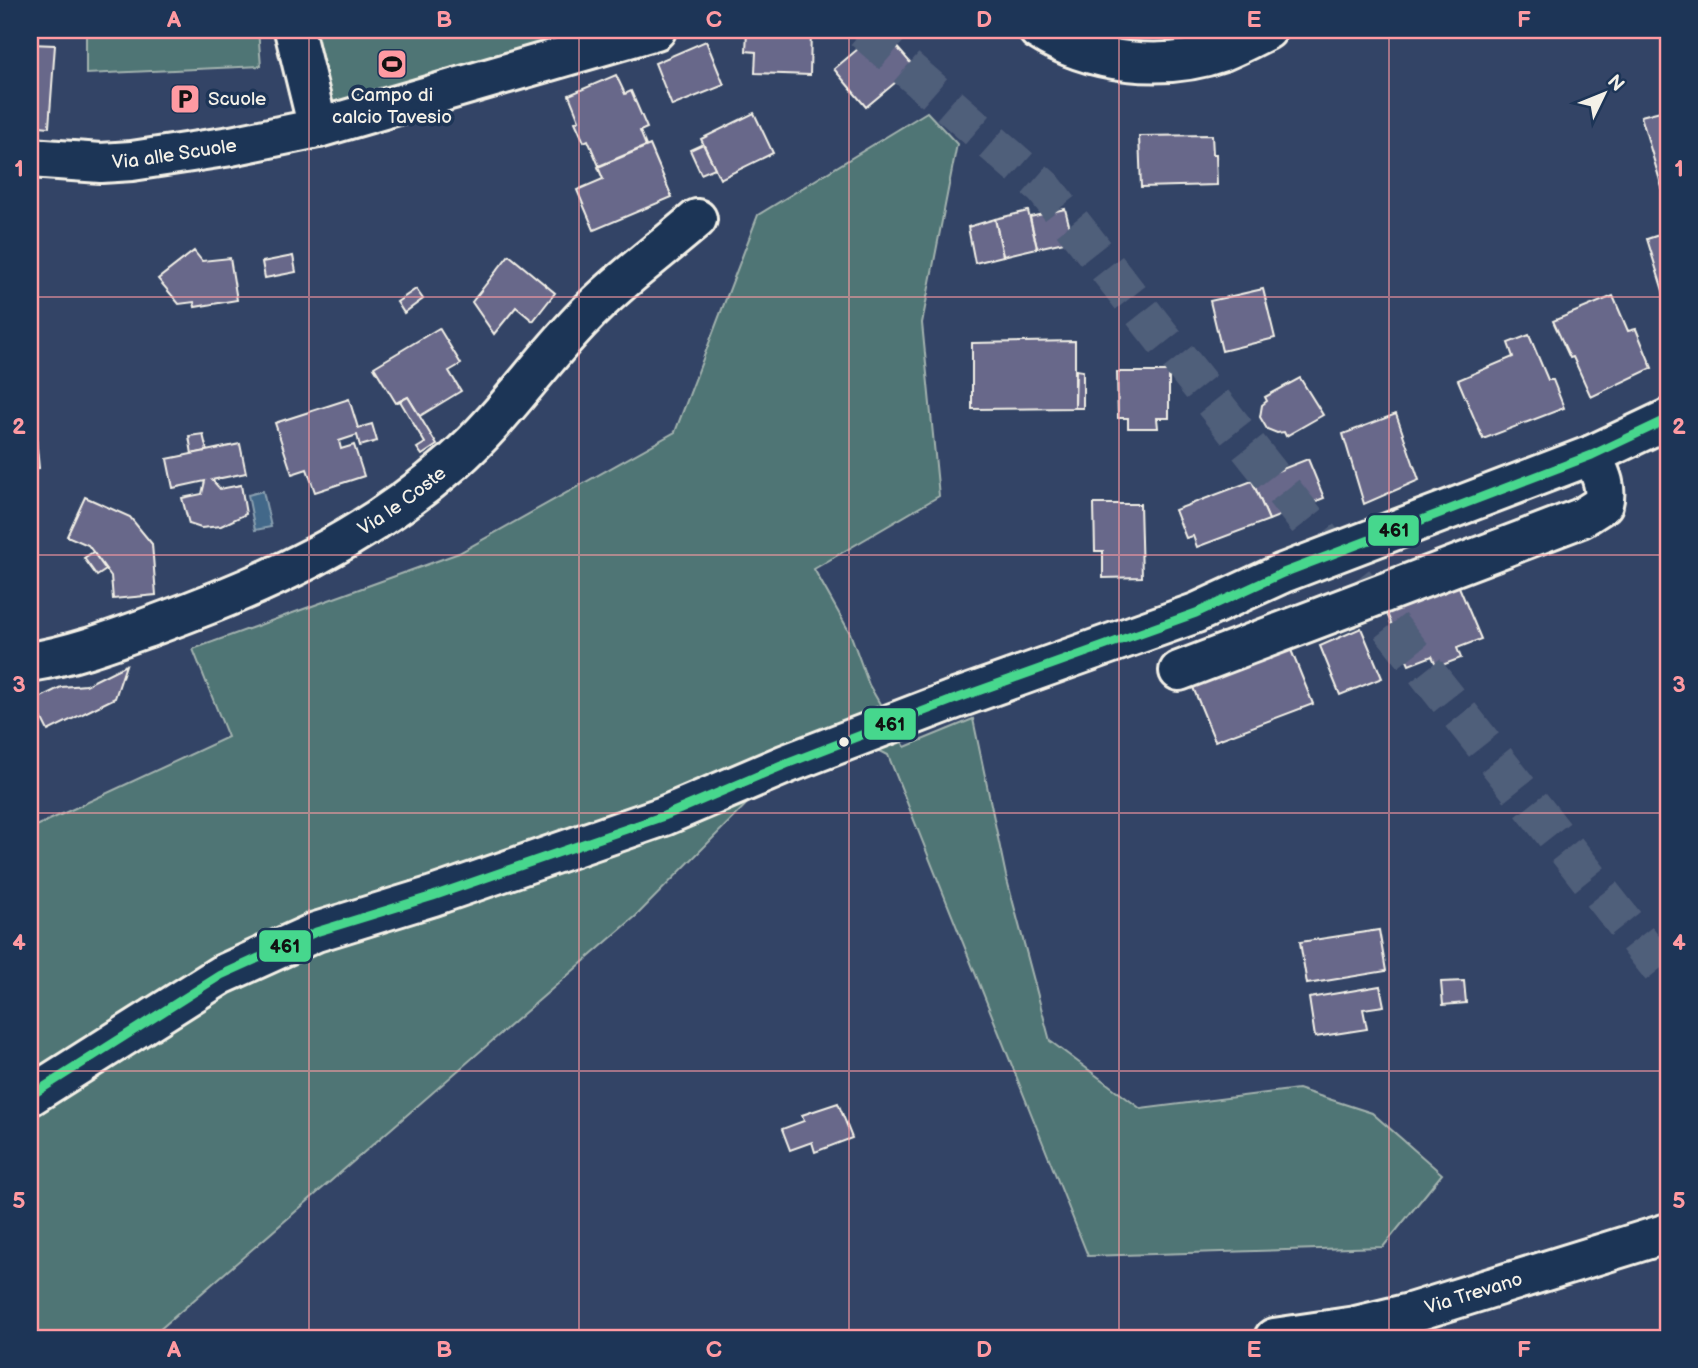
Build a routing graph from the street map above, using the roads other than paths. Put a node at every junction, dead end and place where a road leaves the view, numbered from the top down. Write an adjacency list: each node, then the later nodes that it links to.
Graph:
1 (294, 30): 5 (street)
2 (656, 30): 5 (street, Via alle Scuole)
3 (1038, 30): 4 (street)
4 (1267, 30)
5 (318, 128): 6 (street, Via alle Scuole)
6 (30, 159)
7 (697, 219): 10 (street, Via le Coste)
8 (1668, 419): 9 (street)
9 (1592, 455): 11 (street); 12 (street)
10 (30, 662)
11 (1179, 671)
12 (30, 1096)
13 (1668, 1233): 14 (street, Via Trevano)
14 (1274, 1338)

